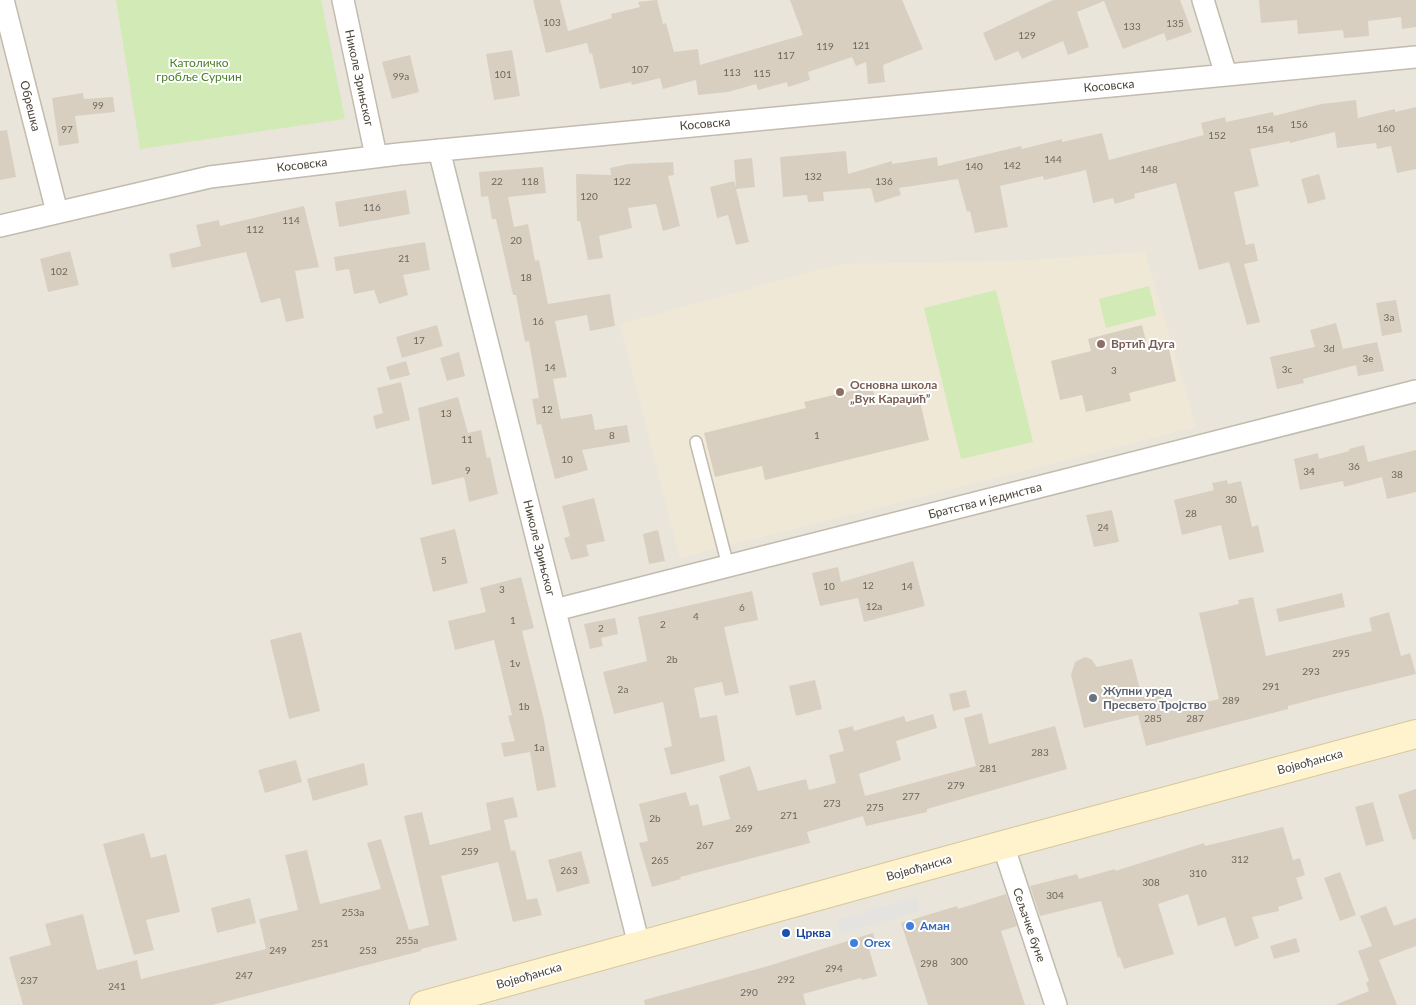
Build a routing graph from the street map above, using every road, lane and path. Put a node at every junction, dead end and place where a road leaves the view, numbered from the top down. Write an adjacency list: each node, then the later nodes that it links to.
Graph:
1 (3, 0): 8 (street, Обрешка)
2 (343, 0): 7 (street, Николе Зрињског)
3 (1203, 0): 5 (street)
4 (1416, 57): 5 (street, Косовска)
5 (1226, 75): 6 (street, Косовска)
6 (439, 150): 7 (street, Косовска); 13 (street, Николе Зрињског)
7 (376, 156): 8 (street, Косовска)
8 (57, 212): 9 (street, Косовска)
9 (0, 226)
10 (1416, 391): 12 (street, Братства и јединства)
11 (696, 442): 12 (lane)
12 (728, 566): 13 (street, Братства и јединства)
13 (555, 610): 16 (street, Николе Зрињског)
14 (1416, 734): 15 (main road, Војвођанска)
15 (1003, 845): 16 (main road, Војвођанска); 18 (street, Сељачке буне)
16 (639, 945): 17 (main road, Војвођанска)
17 (424, 1005)
18 (1056, 1005)

